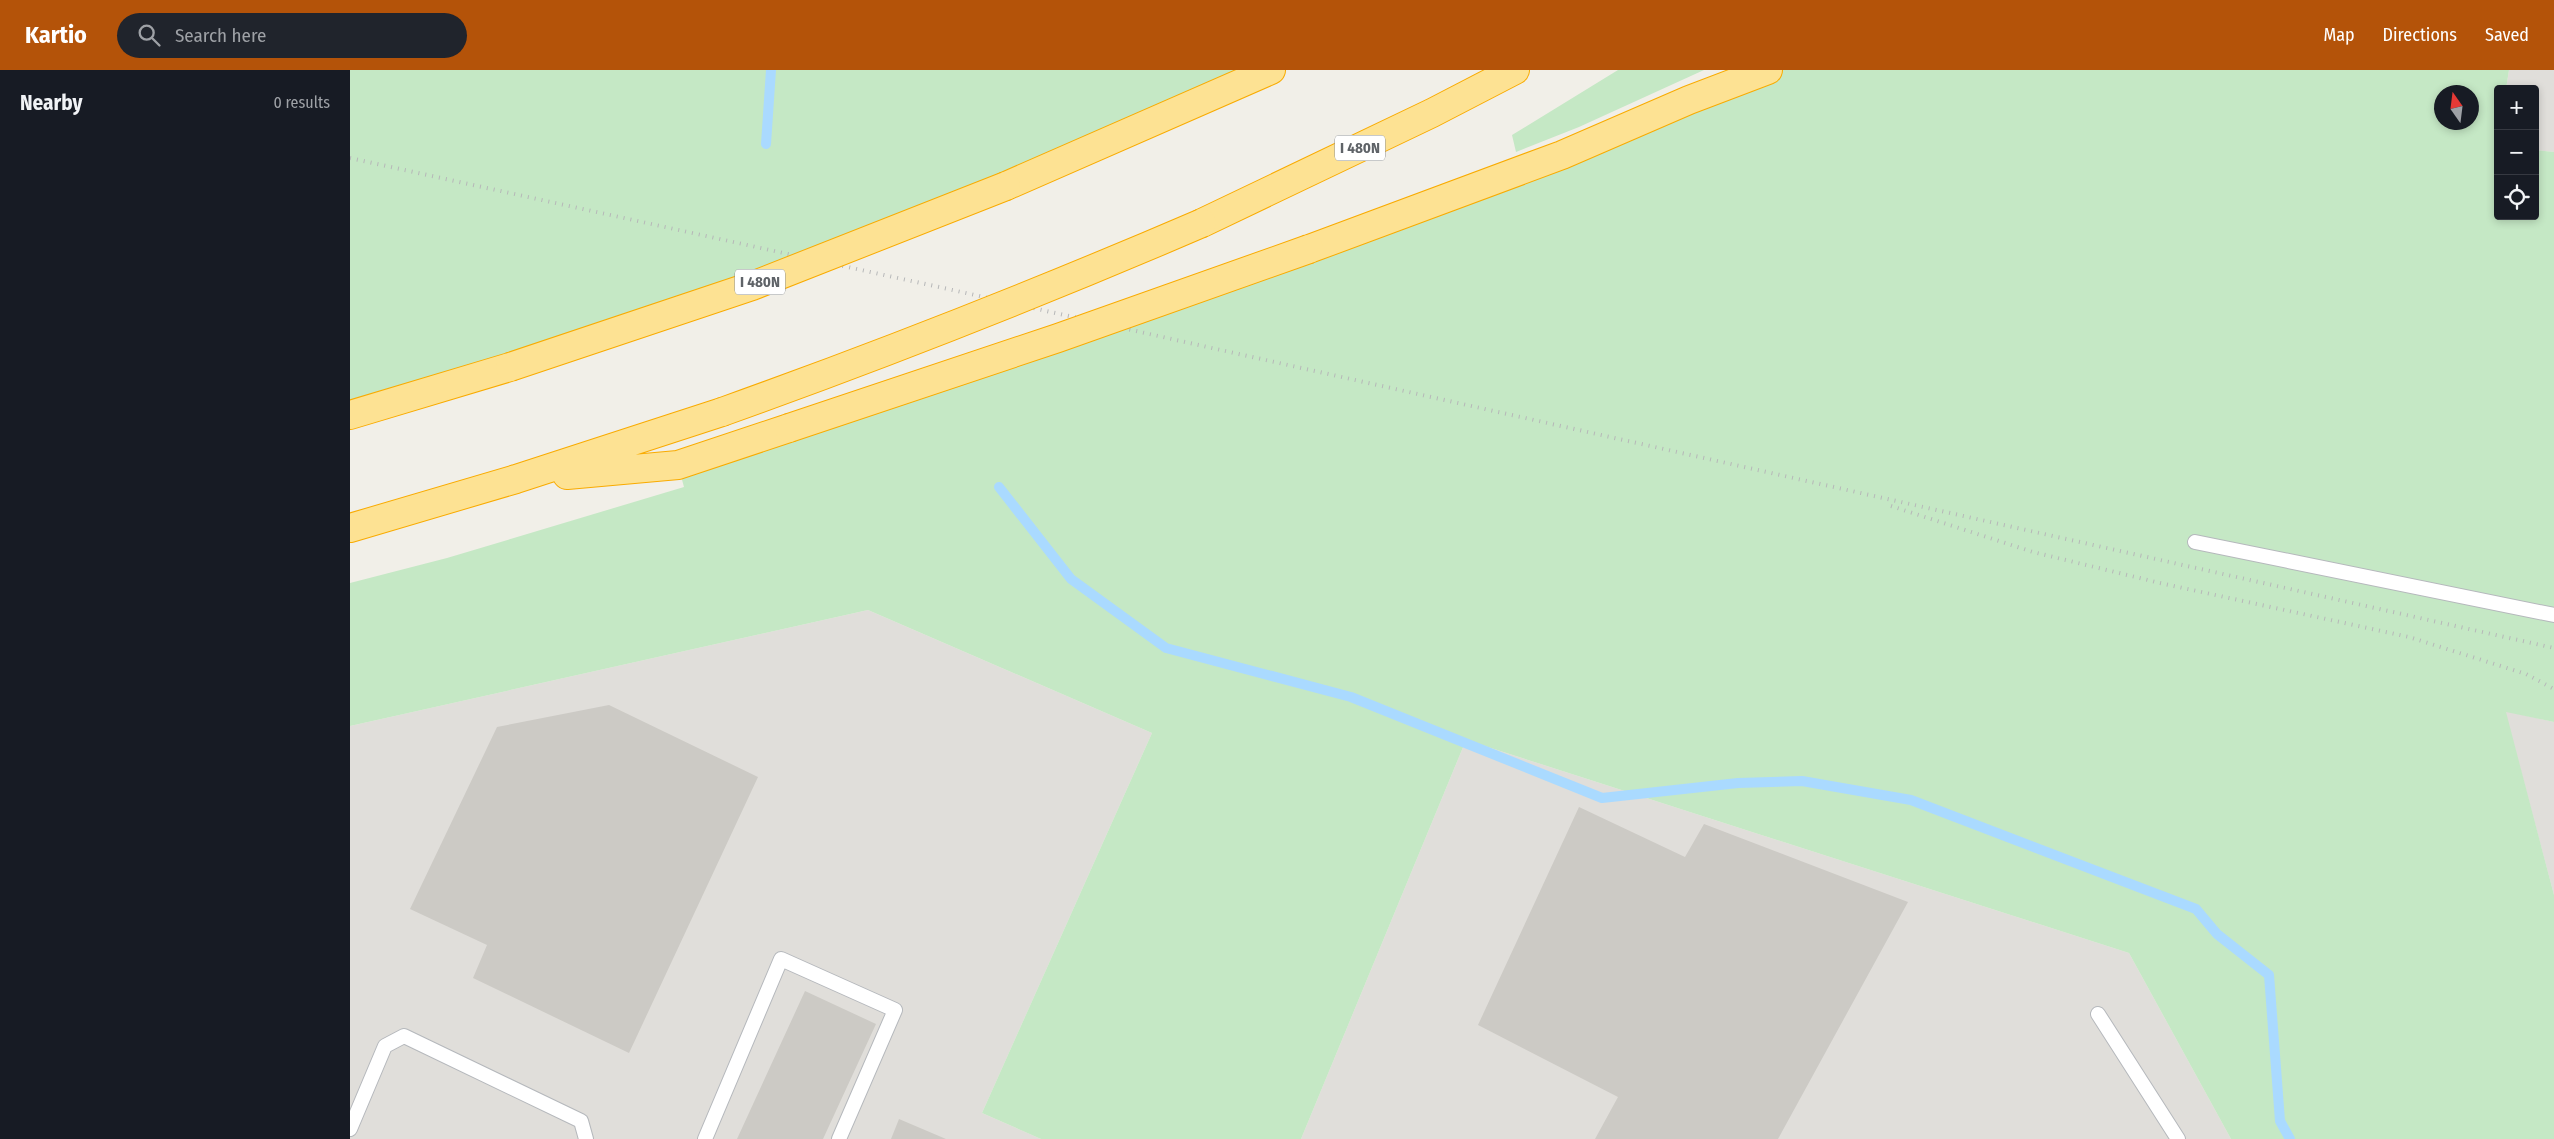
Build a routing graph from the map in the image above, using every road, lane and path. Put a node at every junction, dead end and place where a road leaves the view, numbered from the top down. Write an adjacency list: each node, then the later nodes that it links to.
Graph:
1 (1270, 70): 4 (highway, I 480N, bridge)
2 (1515, 70): 5 (highway, I 480N, bridge)
3 (1768, 70): 5 (highway, bridge)
4 (350, 416)
5 (516, 479): 6 (highway, I 480N)
6 (350, 528)
7 (2195, 542): 8 (lane)
8 (2554, 615)
9 (2098, 1014): 14 (lane)
10 (350, 1130): 11 (lane)
11 (586, 1139)
12 (705, 1139): 13 (lane)
13 (839, 1139)
14 (2178, 1139)

